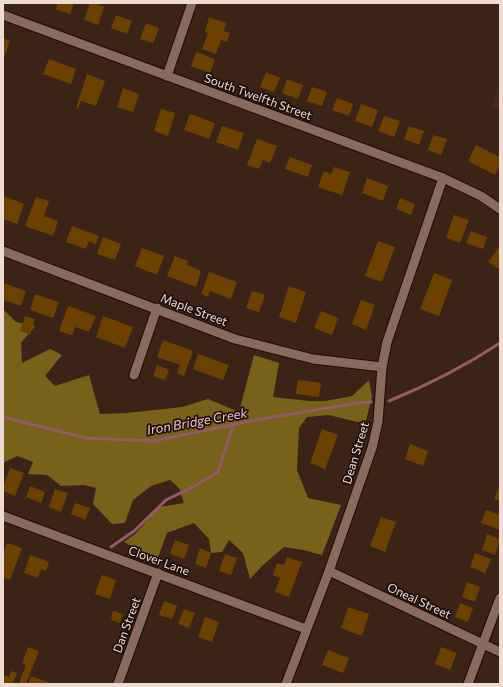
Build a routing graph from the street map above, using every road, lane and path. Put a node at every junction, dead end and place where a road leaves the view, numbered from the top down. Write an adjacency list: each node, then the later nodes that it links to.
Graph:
1 (192, 3): 3 (street)
2 (3, 15): 3 (street, South Twelfth Street)
3 (166, 76): 4 (street, South Twelfth Street)
4 (443, 178): 5 (street, South Twelfth Street); 8 (street, Dean Street)
5 (500, 209)
6 (3, 251): 7 (street, Maple Street)
7 (157, 308): 8 (street, Maple Street); 9 (street)
8 (382, 367): 11 (street, Dean Street)
9 (134, 374)
10 (3, 516): 12 (street, Clover Lane)
11 (328, 571): 14 (street, Dean Street); 15 (street, Oneal Street)
12 (158, 574): 14 (street, Clover Lane); 17 (street, Dan Street)
13 (500, 598): 15 (street)
14 (306, 629): 18 (street, Dean Street)
15 (483, 644): 16 (street, Oneal Street); 19 (street)
16 (500, 652)
17 (118, 684)
18 (286, 684)
19 (468, 684)

